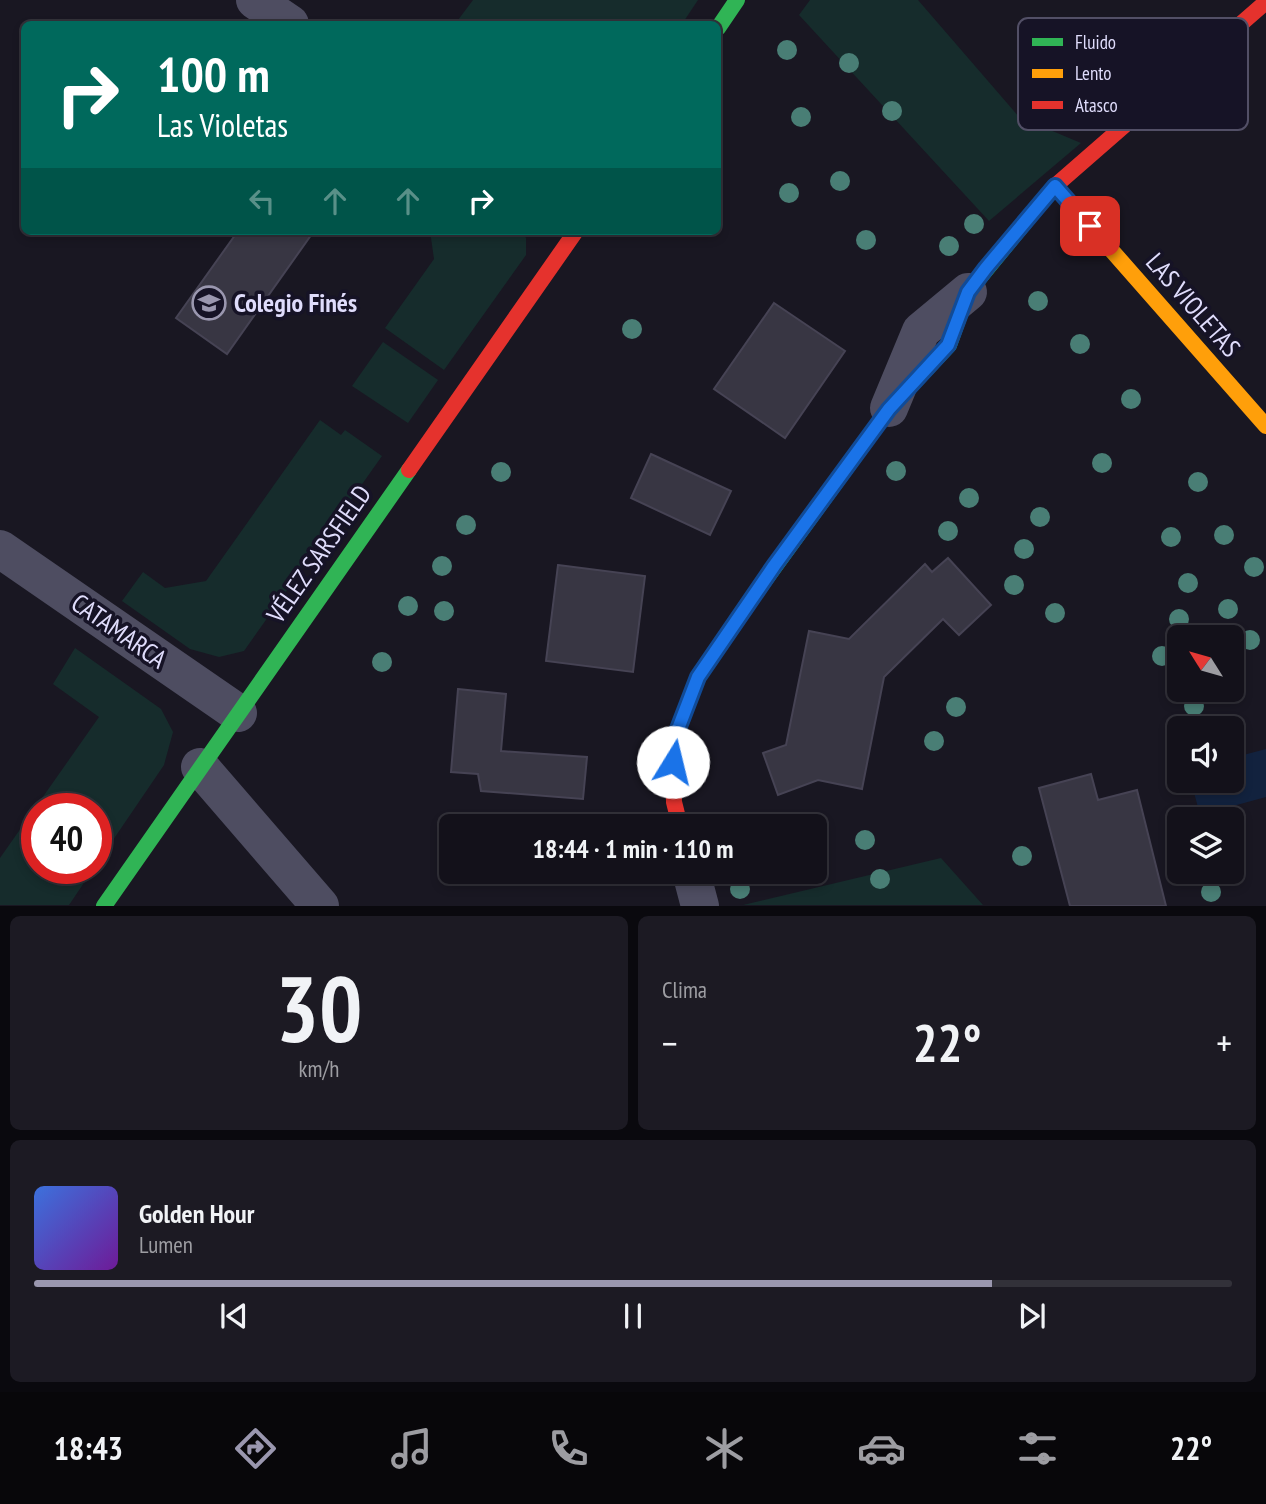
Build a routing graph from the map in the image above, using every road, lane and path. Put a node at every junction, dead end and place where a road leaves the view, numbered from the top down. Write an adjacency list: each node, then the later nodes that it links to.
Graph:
1 (255, 0): 5 (street)
2 (737, 0): 6 (street)
3 (1266, 2): 4 (street)
4 (1248, 18)
5 (286, 21)
6 (721, 24)
7 (1119, 130): 8 (street)
8 (1055, 186): 10 (street); 12 (street, LAS VIOLETAS)
9 (573, 235): 14 (street, VÉLEZ SARSFIELD)
10 (968, 292): 11 (street)
11 (889, 409): 16 (street)
12 (1266, 426)
13 (0, 549): 14 (street, CATAMARCA)
14 (237, 713): 15 (street, VÉLEZ SARSFIELD)
15 (200, 767): 18 (street, VÉLEZ SARSFIELD); 19 (street)
16 (677, 814)
17 (694, 884): 20 (street)
18 (104, 905)
19 (320, 905)
20 (700, 905)

